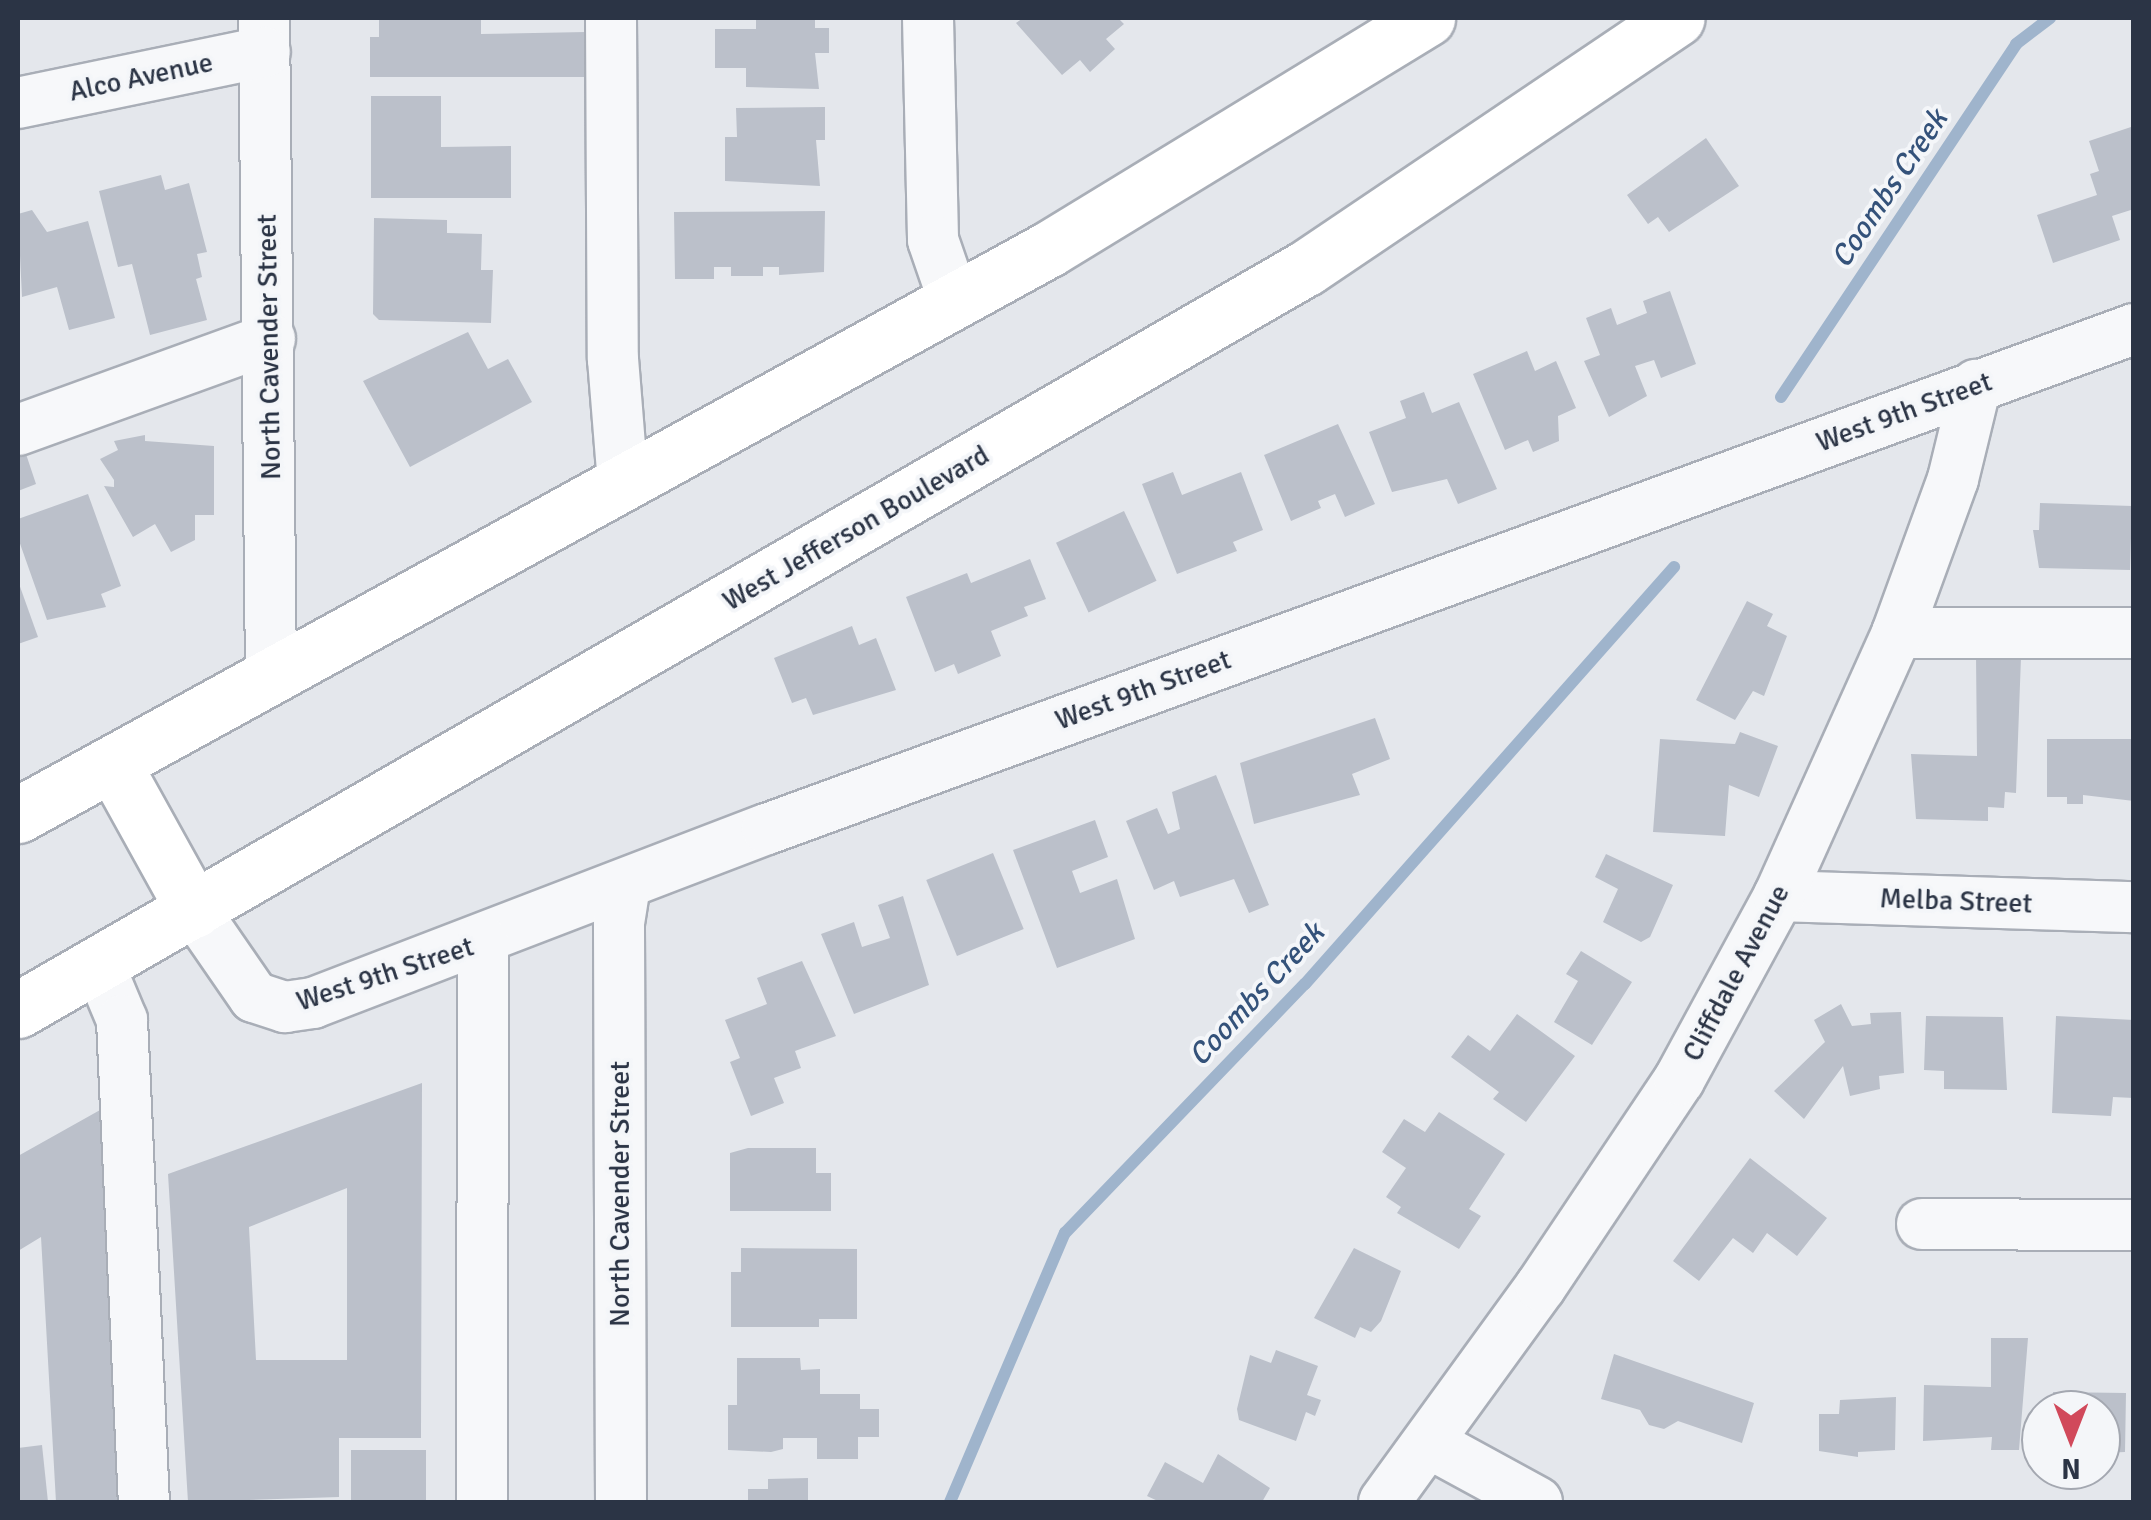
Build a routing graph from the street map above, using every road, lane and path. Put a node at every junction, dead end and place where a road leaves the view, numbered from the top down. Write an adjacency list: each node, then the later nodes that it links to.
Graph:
1 (611, 18): 12 (street)
2 (928, 18): 7 (street)
3 (1427, 18): 7 (main road)
4 (1676, 18): 21 (main road, West Jefferson Boulevard)
5 (264, 35): 6 (street, Alco Avenue); 9 (street, North Cavender Street)
6 (18, 103)
7 (954, 301): 12 (main road)
8 (2134, 329): 10 (street, West 9th Street)
9 (270, 339): 11 (street); 15 (street, North Cavender Street)
10 (1976, 386): 13 (street, Cliffdale Avenue); 18 (street, West 9th Street)
11 (18, 430)
12 (623, 482): 15 (main road)
13 (1897, 633): 14 (street); 19 (street, Cliffdale Avenue)
14 (2134, 633)
15 (271, 677): 16 (main road)
16 (114, 764): 17 (main road); 21 (main road)
17 (18, 815)
18 (624, 886): 22 (street, West 9th Street); 30 (street, North Cavender Street)
19 (1779, 896): 20 (street, Melba Street); 27 (street, Cliffdale Avenue)
20 (2134, 907)
21 (194, 910): 22 (street, West 9th Street); 23 (main road, West Jefferson Boulevard)
22 (483, 941): 29 (street)
23 (98, 965): 24 (main road, West Jefferson Boulevard); 28 (street)
24 (18, 1010)
25 (1922, 1224): 26 (street)
26 (2134, 1225)
27 (1429, 1442): 31 (street, Cliffdale Avenue); 32 (street)
28 (144, 1502)
29 (482, 1502)
30 (620, 1502)
31 (1384, 1502)
32 (1538, 1502)

